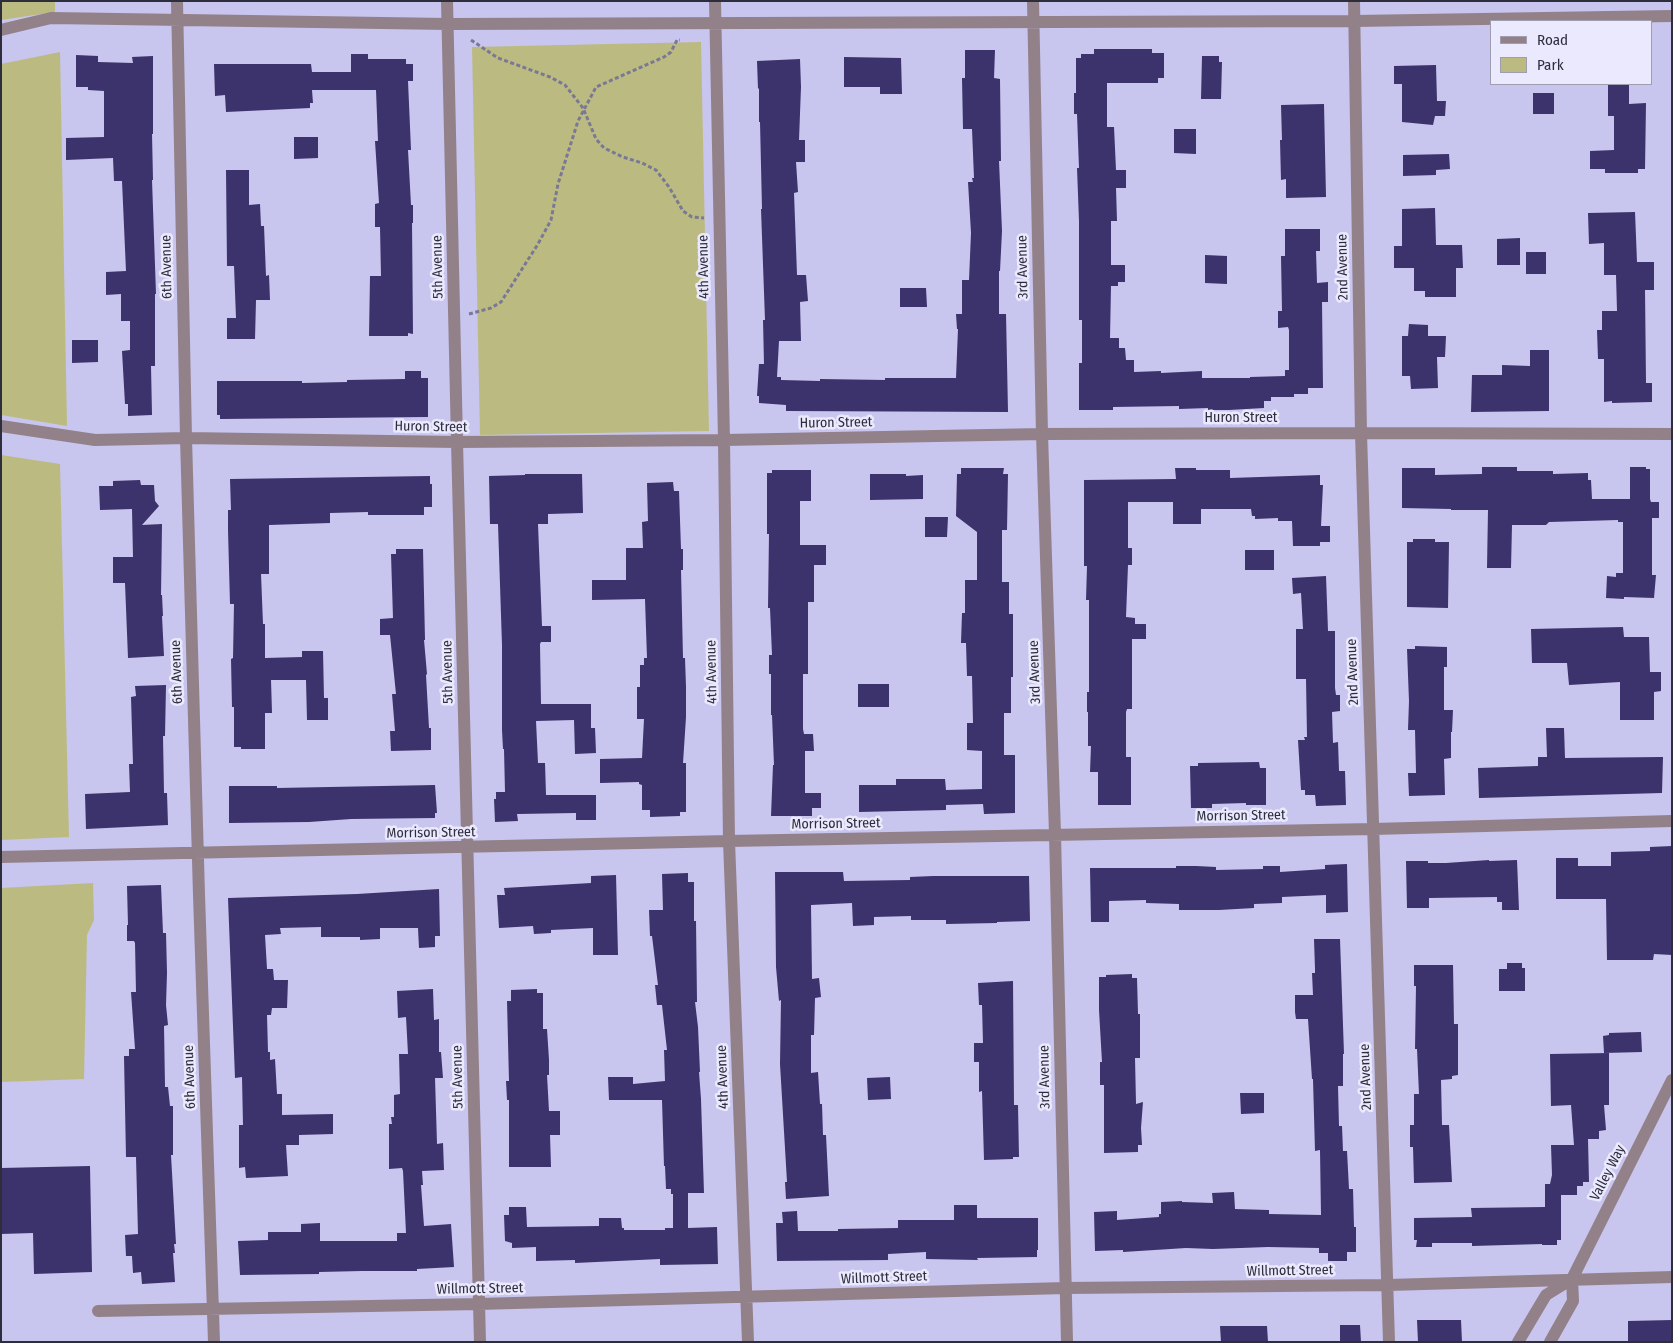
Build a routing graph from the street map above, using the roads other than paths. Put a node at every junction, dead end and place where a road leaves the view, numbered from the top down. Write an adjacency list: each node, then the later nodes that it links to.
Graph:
1 (177, 1): 7 (street, 6th Avenue)
2 (447, 1): 11 (street, 5th Avenue)
3 (715, 1): 10 (street, 4th Avenue)
4 (1033, 1): 9 (street, 3rd Avenue)
5 (1354, 1): 8 (street, 2nd Avenue)
6 (1672, 16): 8 (street)
7 (177, 20): 11 (street); 12 (street); 17 (street, 6th Avenue)
8 (1355, 21): 9 (street); 14 (street, 2nd Avenue)
9 (1033, 22): 10 (street); 15 (street, 3rd Avenue)
10 (715, 23): 11 (street); 18 (street, 4th Avenue)
11 (448, 24): 19 (street, 5th Avenue)
12 (1, 30)
13 (1, 426): 17 (street, Huron Street)
14 (1361, 433): 15 (street, Huron Street); 16 (street, Huron Street); 21 (street, 2nd Avenue)
15 (1042, 434): 18 (street, Huron Street); 22 (street, 3rd Avenue)
16 (1672, 434)
17 (186, 438): 19 (street, Huron Street); 25 (street, 6th Avenue)
18 (724, 440): 19 (street, Huron Street); 23 (street, 4th Avenue)
19 (457, 442): 24 (street, 5th Avenue)
20 (1672, 821): 21 (street, Morrison Street)
21 (1373, 829): 22 (street, Morrison Street); 30 (street, 2nd Avenue)
22 (1055, 834): 23 (street, Morrison Street); 31 (street, 3rd Avenue)
23 (729, 841): 24 (street, Morrison Street); 32 (street, 4th Avenue)
24 (467, 847): 25 (street, Morrison Street); 33 (street, 5th Avenue)
25 (198, 853): 26 (street, Morrison Street); 34 (street, 6th Avenue)
26 (1, 857)
27 (1672, 1080): 29 (street, Valley Way)
28 (1672, 1277): 29 (street, Willmott Street)
29 (1572, 1279): 30 (street, Willmott Street); 41 (street); 42 (street, Valley Way)
30 (1388, 1285): 31 (street, Willmott Street); 40 (street, 2nd Avenue)
31 (1065, 1288): 32 (street, Willmott Street); 39 (street, 3rd Avenue)
32 (746, 1297): 33 (street, Willmott Street); 38 (street, 4th Avenue)
33 (478, 1304): 34 (street, Willmott Street); 37 (street, 5th Avenue)
34 (213, 1309): 35 (street, Willmott Street); 36 (street, 6th Avenue)
35 (98, 1311)
36 (214, 1342)
37 (480, 1342)
38 (748, 1342)
39 (1067, 1342)
40 (1389, 1342)
41 (1518, 1342)
42 (1550, 1342)

